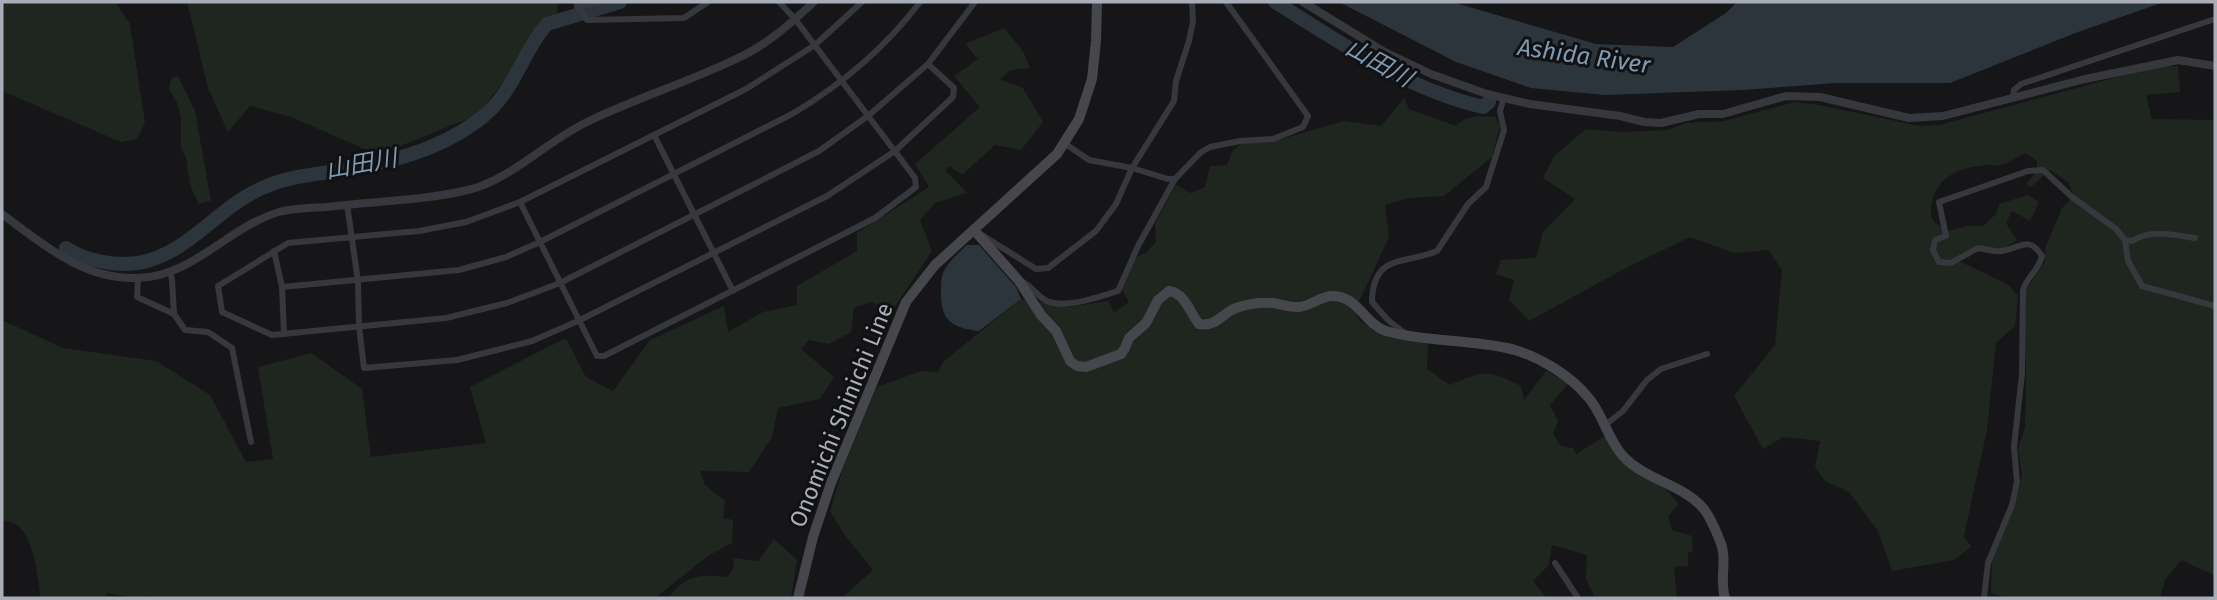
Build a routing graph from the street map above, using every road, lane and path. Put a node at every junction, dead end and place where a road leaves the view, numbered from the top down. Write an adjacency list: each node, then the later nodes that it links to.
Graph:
1 (600, 2): 12 (street)
2 (708, 2): 12 (street)
3 (779, 2): 13 (street)
4 (814, 2): 13 (street)
5 (862, 2): 15 (street)
6 (920, 2): 18 (street)
7 (975, 2): 16 (street)
8 (1097, 2): 23 (main road, Onomichi Shinichi Line)
9 (1192, 2): 25 (street)
10 (1226, 2): 27 (street)
11 (1303, 2): 19 (street)
12 (576, 4)
13 (795, 19): 15 (street); 29 (street)
14 (2215, 19): 20 (street)
15 (815, 45): 18 (street); 22 (street)
16 (928, 64): 21 (street); 24 (street)
17 (2215, 66): 20 (street)
18 (841, 80): 21 (street); 26 (street)
19 (1504, 97): 20 (street); 51 (street)
20 (2013, 97)
21 (868, 116): 24 (street); 31 (street)
22 (654, 135): 26 (street); 28 (street)
23 (1065, 143): 25 (street); 32 (main road, Onomichi Shinichi Line)
24 (895, 151): 38 (street); 45 (street)
25 (1132, 168): 27 (street); 32 (street)
26 (674, 175): 31 (street); 36 (street)
27 (1175, 179): 42 (street)
28 (520, 202): 33 (street); 36 (street)
29 (347, 204): 33 (street); 39 (street)
30 (2, 214): 40 (street)
31 (695, 215): 38 (street); 43 (street)
32 (974, 230): 42 (main road); 56 (main road, Onomichi Shinichi Line)
33 (350, 237): 37 (street); 41 (street)
34 (2194, 238): 35 (street)
35 (2125, 240): 46 (street); 59 (street)
36 (541, 242): 41 (street); 43 (street)
37 (274, 251): 44 (street); 50 (street)
38 (713, 253): 45 (street); 48 (street)
39 (170, 272): 40 (street); 47 (street)
40 (138, 279): 47 (street)
41 (358, 281): 44 (street); 49 (street)
42 (1019, 281): 51 (main road)
43 (560, 283): 48 (street); 49 (street)
44 (282, 287): 50 (street)
45 (733, 291): 48 (street)
46 (2215, 306)
47 (174, 314): 54 (street)
48 (578, 321): 49 (street)
49 (359, 326): 50 (street)
50 (284, 334)
51 (1408, 335): 53 (main road)
52 (1707, 354): 53 (street)
53 (1605, 425): 58 (main road)
54 (251, 442)
55 (1555, 563): 57 (street)
56 (798, 598)
57 (1578, 598)
58 (1725, 598)
59 (1984, 598)

